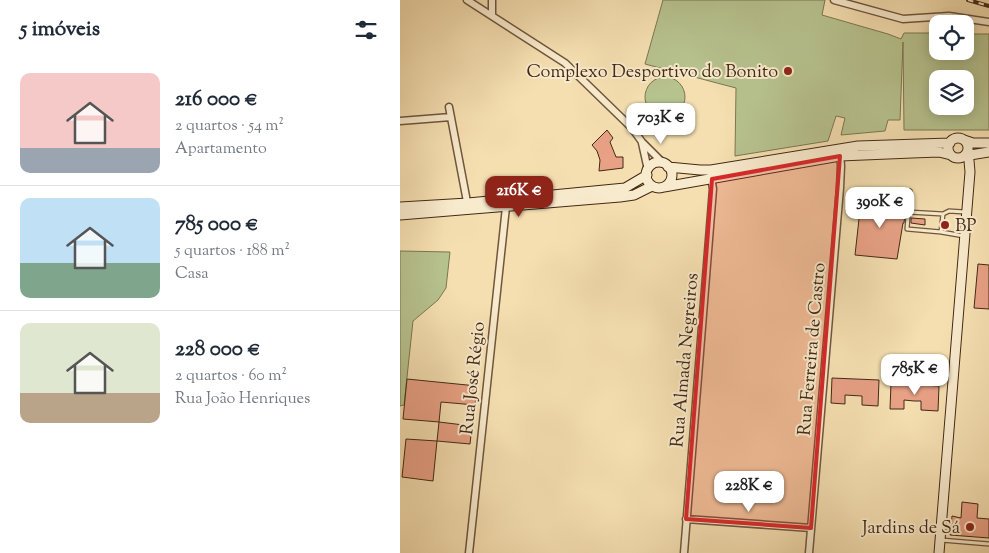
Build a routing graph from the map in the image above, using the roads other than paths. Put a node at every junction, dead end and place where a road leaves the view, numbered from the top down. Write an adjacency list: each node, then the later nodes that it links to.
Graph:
1 (467, 0): 4 (street)
2 (492, 0): 4 (street)
3 (834, 0): 5 (street)
4 (492, 16): 9 (street)
5 (989, 22)
6 (449, 107): 7 (street)
7 (451, 117): 8 (street); 24 (street)
8 (400, 121)
9 (642, 142): 16 (street); 17 (street)
10 (950, 143): 12 (street); 13 (street); 15 (street)
11 (989, 143): 12 (street)
12 (966, 150): 14 (street); 15 (street); 19 (street)
13 (839, 152): 15 (street); 18 (street); 33 (street, Rua Ferreira de Castro)
14 (989, 152)
15 (952, 156): 19 (street)
16 (666, 165): 17 (street); 18 (street); 21 (street)
17 (647, 173): 20 (street); 24 (street)
18 (711, 174): 21 (street); 32 (street, Rua Almada Negreiros)
19 (968, 181): 27 (street)
20 (652, 186): 21 (street); 25 (street)
21 (664, 187)
22 (910, 191): 26 (lane)
23 (400, 207): 24 (street)
24 (468, 207): 25 (street); 29 (street)
25 (506, 207): 36 (street, Rua José Régio)
26 (908, 212): 28 (lane); 30 (lane)
27 (966, 212): 28 (lane); 31 (street)
28 (943, 214): 30 (lane)
29 (400, 215)
30 (941, 232): 31 (lane)
31 (964, 236): 34 (street)
32 (686, 519): 33 (street); 37 (street, Rua Almada Negreiros)
33 (811, 528): 38 (street, Rua Ferreira de Castro)
34 (940, 540): 35 (lane); 39 (street)
35 (989, 544)
36 (469, 553)
37 (684, 553)
38 (809, 553)
39 (939, 553)

